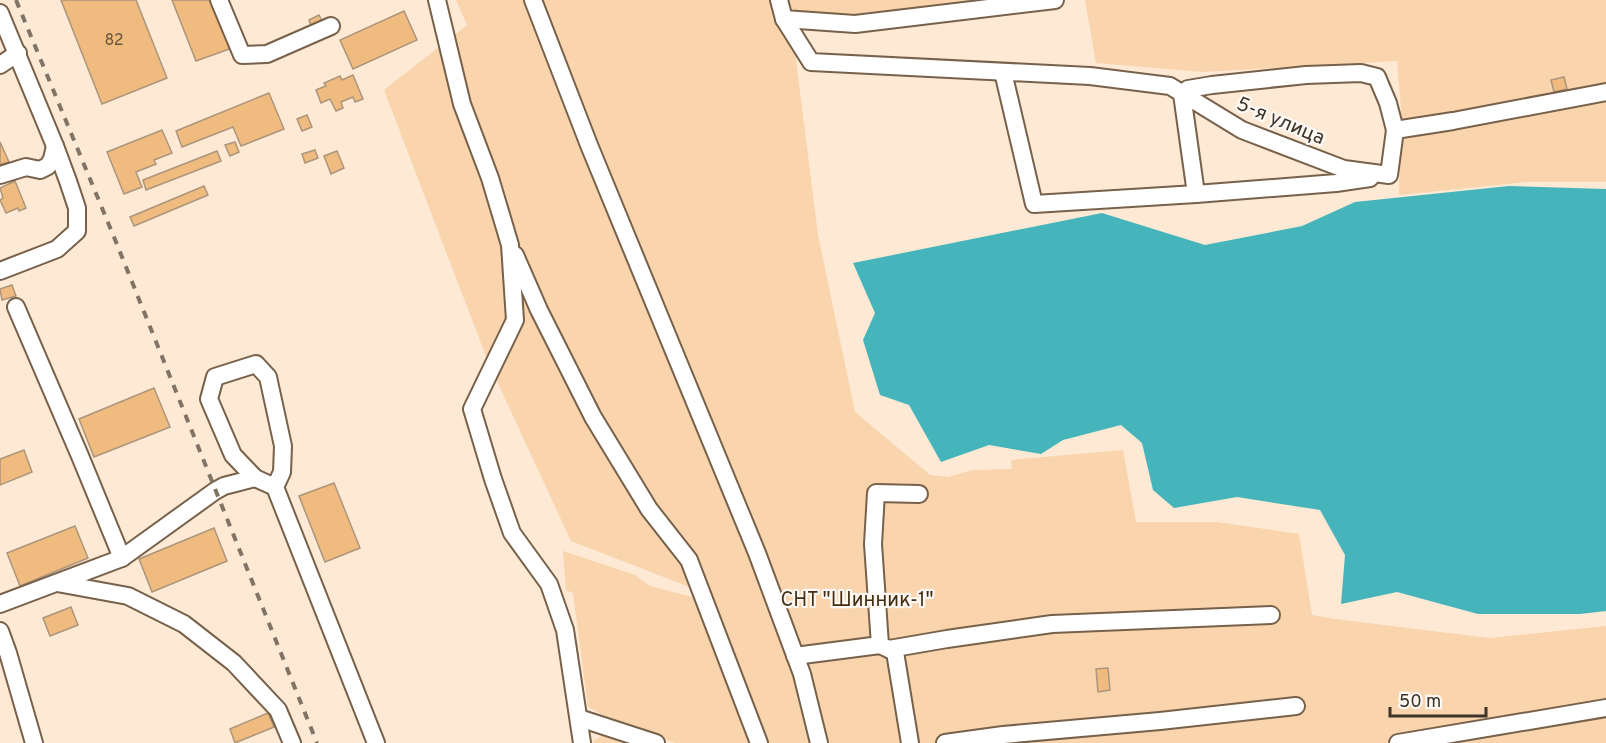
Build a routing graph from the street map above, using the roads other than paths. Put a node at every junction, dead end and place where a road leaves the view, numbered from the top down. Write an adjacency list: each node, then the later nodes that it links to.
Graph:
1 (219, 0): 8 (street)
2 (436, 0): 19 (street)
3 (533, 0): 31 (street)
4 (779, 0): 7 (street)
5 (1055, 0): 7 (street)
6 (0, 13): 9 (street)
7 (784, 19): 11 (street, 5-я улица)
8 (331, 26)
9 (18, 54): 10 (street); 15 (street)
10 (0, 65)
11 (1003, 72): 13 (street, 5-я улица); 18 (street)
12 (1606, 92): 14 (street)
13 (1182, 93): 14 (street); 17 (street, 5-я улица); 18 (street)
14 (1395, 130): 17 (street)
15 (55, 146): 16 (street); 20 (street)
16 (0, 175)
17 (1389, 175): 18 (street)
18 (1196, 194)
19 (510, 245): 34 (street); 40 (street)
20 (0, 271)
21 (15, 307): 25 (street)
22 (255, 478): 23 (street); 23 (street); 25 (street)
23 (275, 487): 37 (street)
24 (919, 494): 30 (street)
25 (122, 558): 26 (street)
26 (57, 583): 27 (street); 36 (street)
27 (0, 604)
28 (1271, 615): 30 (street)
29 (0, 631): 35 (street)
30 (884, 647): 31 (street); 42 (street)
31 (795, 656): 41 (street)
32 (1296, 706): 43 (street)
33 (1606, 708): 44 (street)
34 (579, 718): 38 (street); 39 (street)
35 (34, 743)
36 (292, 743)
37 (376, 743)
38 (582, 743)
39 (656, 743)
40 (759, 743)
41 (819, 743)
42 (910, 743)
43 (945, 743)
44 (1398, 743)

